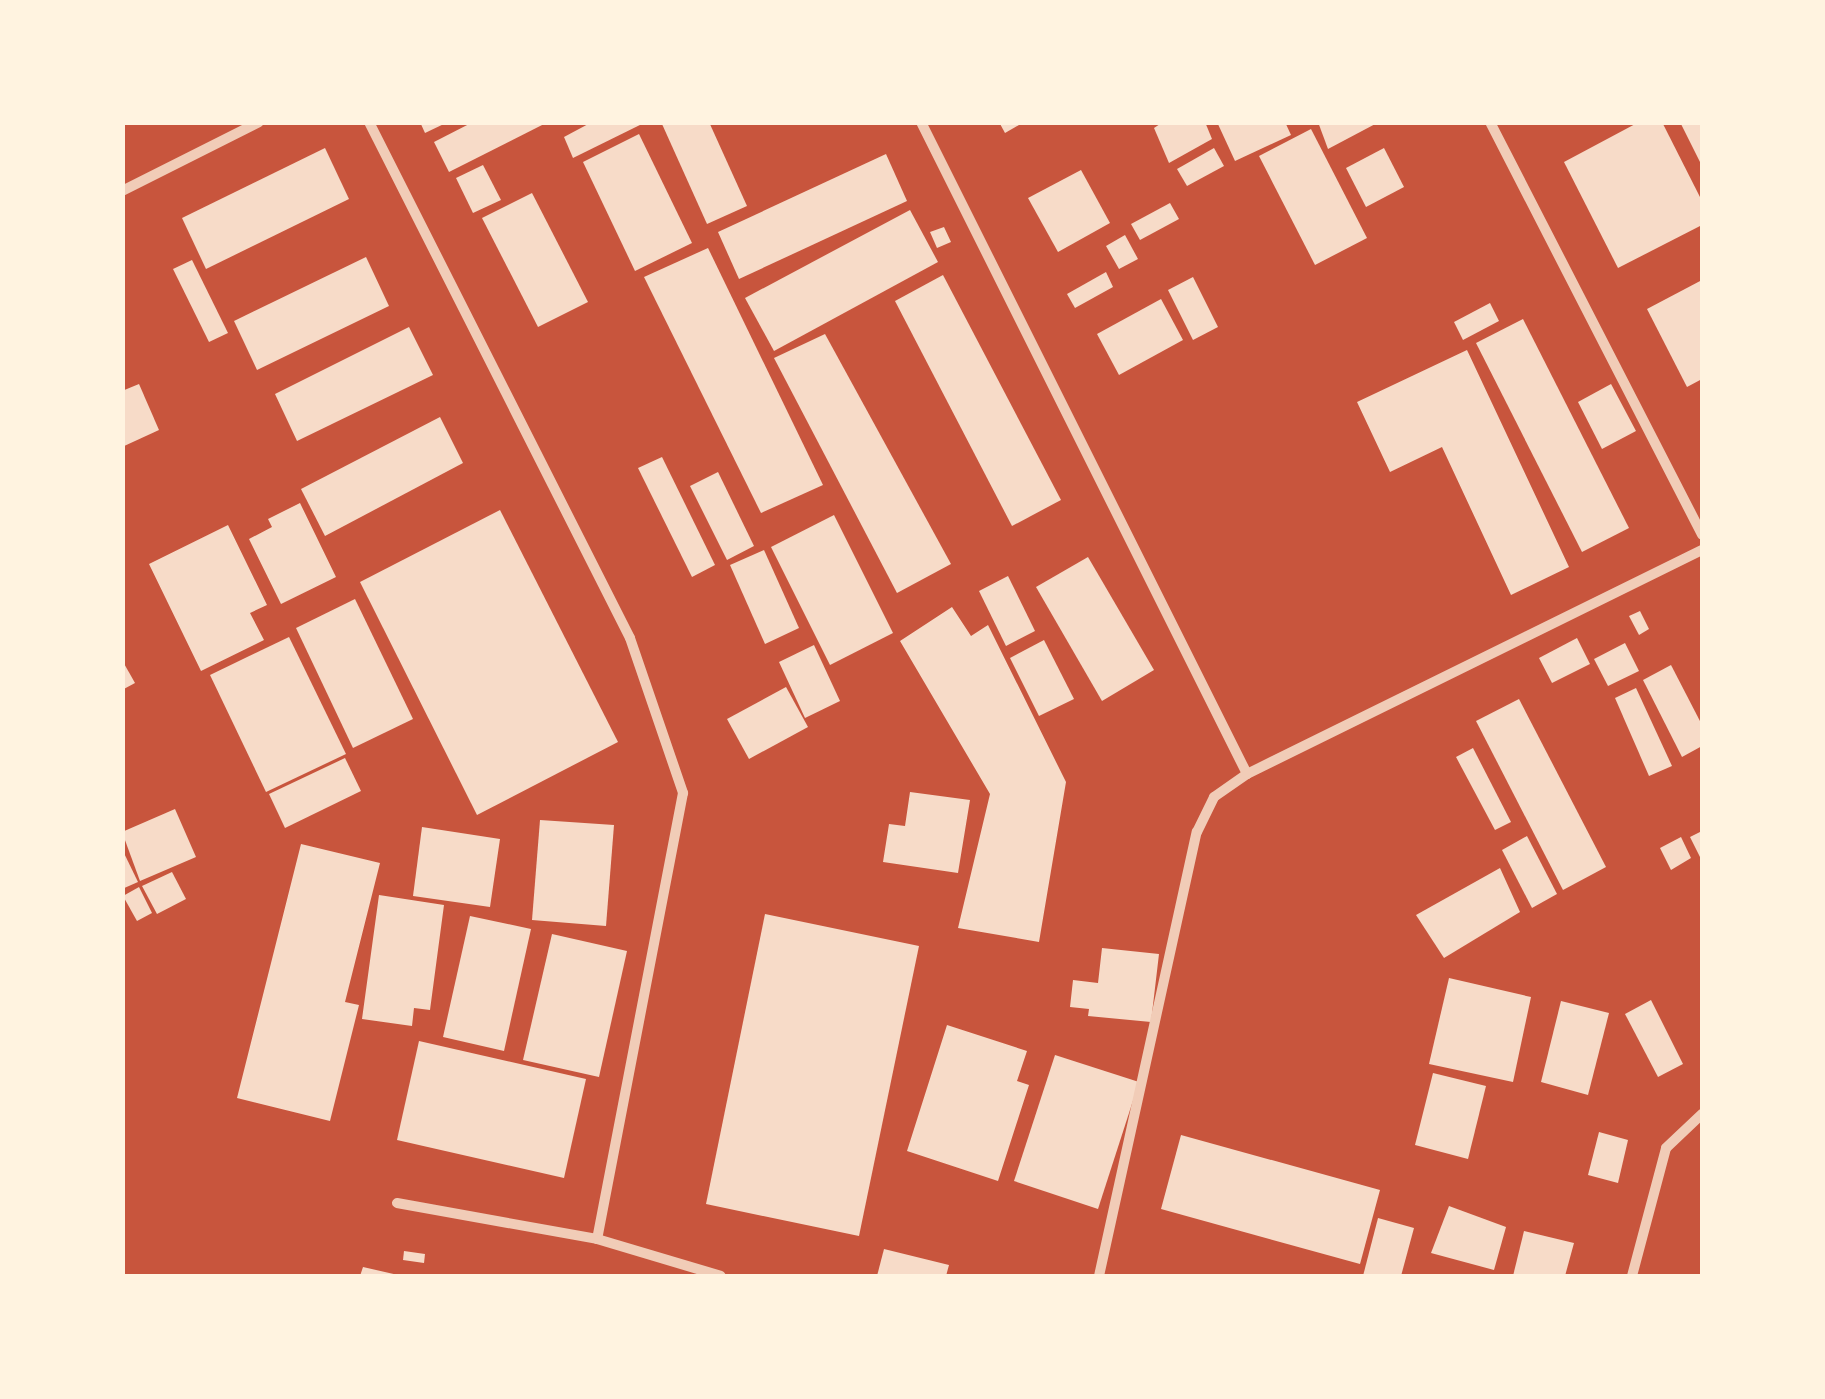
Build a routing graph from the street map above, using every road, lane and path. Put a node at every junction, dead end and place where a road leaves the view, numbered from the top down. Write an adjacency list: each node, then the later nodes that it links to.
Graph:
1 (259, 122): 5 (street)
2 (368, 122): 11 (street)
3 (921, 122): 8 (street)
4 (1490, 122): 6 (street)
5 (122, 190)
6 (1702, 536)
7 (1702, 550): 8 (street)
8 (1247, 774): 13 (street)
9 (1702, 1114): 14 (street)
10 (396, 1204): 11 (street)
11 (597, 1238): 12 (street)
12 (721, 1276)
13 (1099, 1276)
14 (1632, 1276)

